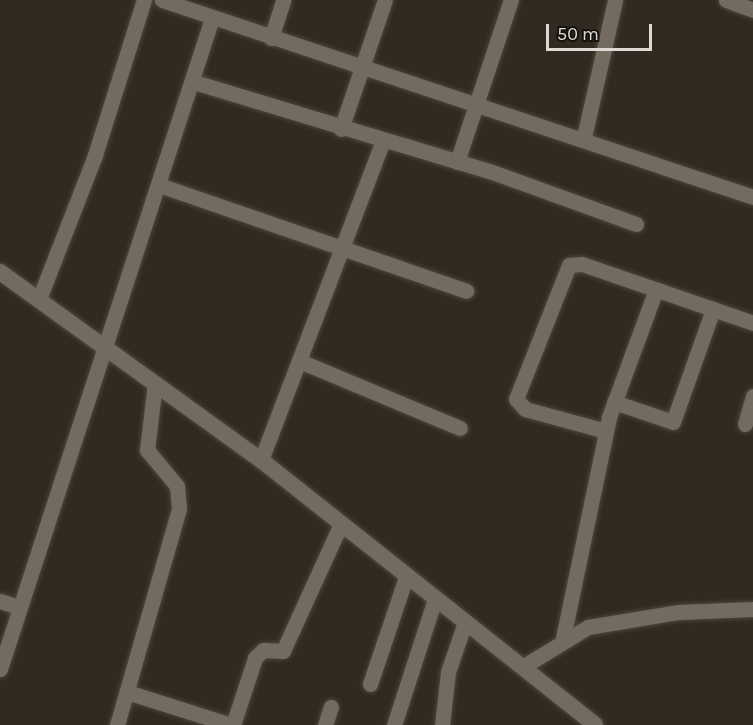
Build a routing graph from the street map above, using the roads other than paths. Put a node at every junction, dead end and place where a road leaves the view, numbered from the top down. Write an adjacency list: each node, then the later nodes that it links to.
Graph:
1 (144, 0): 26 (street)
2 (162, 0): 8 (street)
3 (283, 0): 11 (street)
4 (385, 0): 12 (street)
5 (511, 0): 14 (street)
6 (615, 0): 16 (street)
7 (726, 0): 9 (street)
8 (193, 6): 10 (street)
9 (753, 10)
10 (211, 21): 11 (street); 13 (street)
11 (271, 38): 12 (street)
12 (359, 66): 14 (street); 15 (street)
13 (194, 82): 15 (street); 19 (street)
14 (476, 105): 16 (street); 18 (street)
15 (341, 129): 17 (street)
16 (584, 137): 20 (street)
17 (382, 143): 18 (street); 22 (street)
18 (458, 162): 21 (street)
19 (159, 185): 22 (street); 29 (street)
20 (753, 197)
21 (636, 224)
22 (344, 247): 25 (street); 30 (street)
23 (0, 272): 26 (street)
24 (656, 289): 27 (street); 33 (street); 36 (street)
25 (466, 291)
26 (39, 299): 29 (street)
27 (713, 309): 28 (street); 33 (street)
28 (753, 323)
29 (103, 344): 31 (street); 42 (street)
30 (302, 362): 35 (street); 37 (street)
31 (155, 383): 37 (street); 49 (street)
32 (753, 396): 34 (street)
33 (614, 402): 36 (street)
34 (745, 424)
35 (460, 428)
36 (606, 431): 45 (street)
37 (261, 460): 38 (street)
38 (341, 524): 39 (street); 52 (street)
39 (406, 577): 40 (street); 48 (street)
40 (435, 599): 44 (street); 54 (street)
41 (0, 601): 42 (street)
42 (18, 607): 47 (street)
43 (753, 609): 45 (street)
44 (465, 622): 46 (street); 55 (street)
45 (563, 638): 46 (street)
46 (524, 666): 56 (street)
47 (0, 669)
48 (370, 684)
49 (127, 692): 51 (street); 52 (street)
50 (331, 707): 53 (street)
51 (117, 725)
52 (232, 725)
53 (325, 725)
54 (394, 725)
55 (442, 725)
56 (595, 725)

